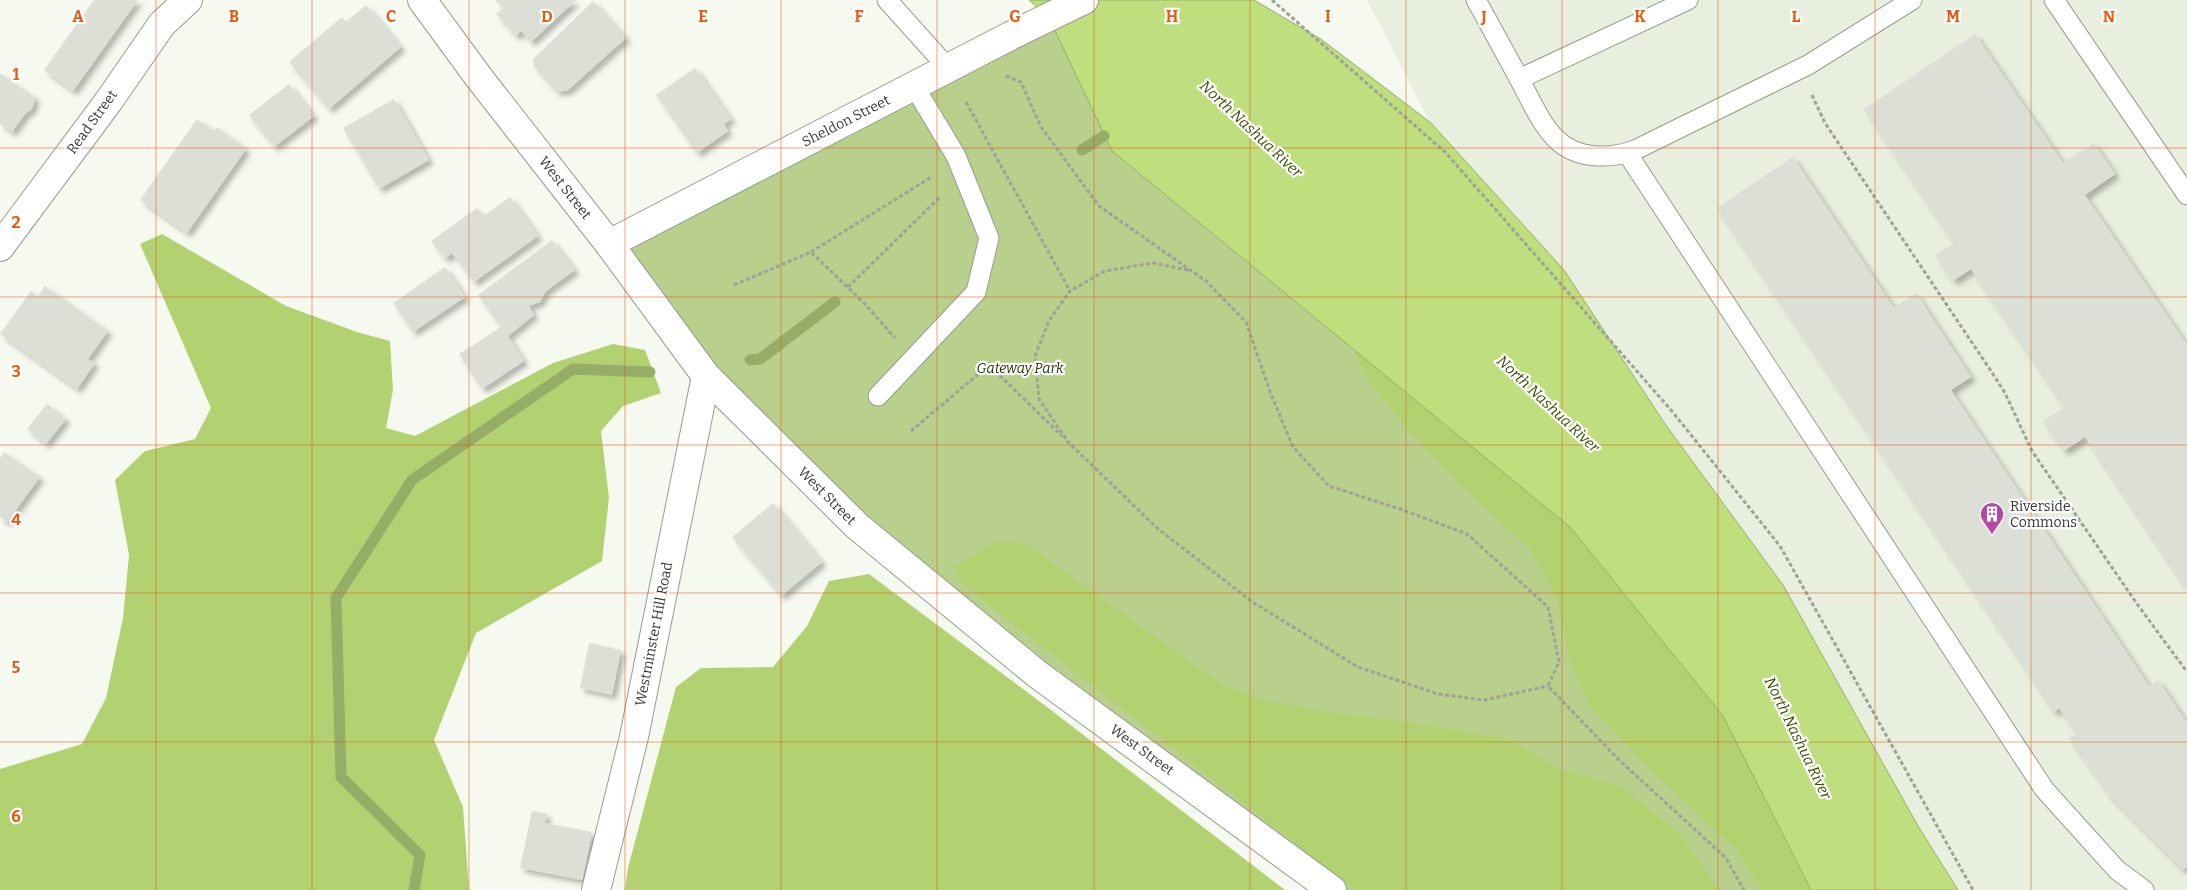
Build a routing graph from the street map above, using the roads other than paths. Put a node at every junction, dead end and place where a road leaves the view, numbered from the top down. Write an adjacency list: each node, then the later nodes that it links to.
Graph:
1 (188, 0): 15 (street, Read Street)
2 (422, 0): 14 (street, West Street)
3 (886, 0): 9 (lane)
4 (1084, 0): 9 (street, Sheldon Street)
5 (1476, 0): 10 (lane)
6 (1688, 0): 10 (lane)
7 (1912, 0): 12 (lane)
8 (2054, 0): 13 (lane)
9 (948, 68): 11 (street, Sheldon Street)
10 (1519, 80): 12 (lane)
11 (914, 86): 14 (street, Sheldon Street); 17 (lane)
12 (1627, 153): 20 (lane)
13 (2187, 195)
14 (609, 244): 16 (street, West Street)
15 (0, 248)
16 (706, 376): 18 (street, Westminster Hill Road); 19 (street, West Street)
17 (878, 396)
18 (596, 890)
19 (1332, 890)
20 (2144, 890)

